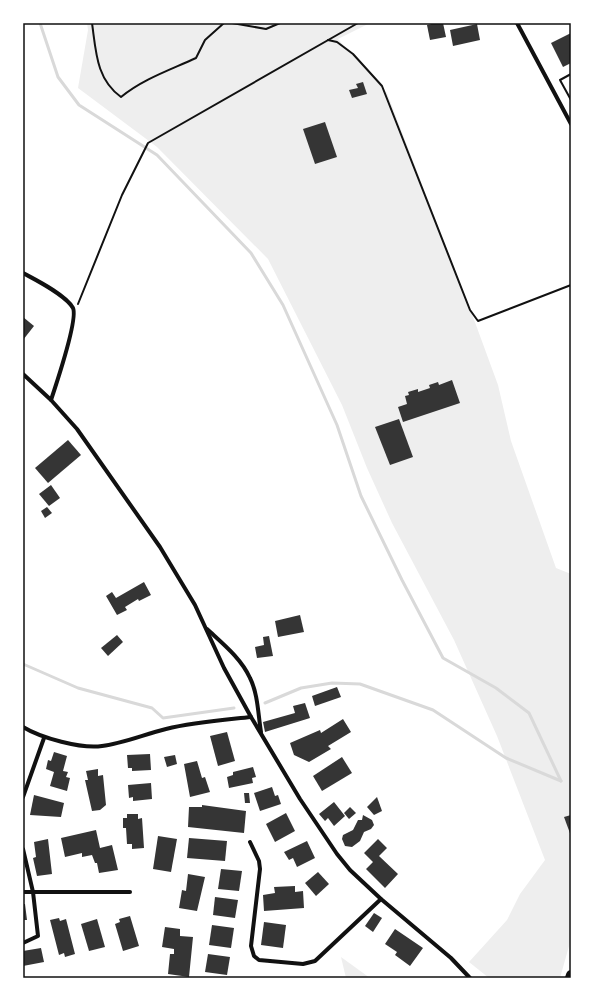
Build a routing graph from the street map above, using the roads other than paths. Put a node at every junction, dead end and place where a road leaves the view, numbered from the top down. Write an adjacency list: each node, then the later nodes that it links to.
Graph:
1 (517, 23): 2 (street)
2 (571, 124)
3 (23, 273): 5 (street)
4 (23, 374): 5 (street)
5 (51, 400): 6 (street)
6 (206, 627): 7 (street); 9 (street)
7 (251, 717): 9 (street); 10 (street)
8 (23, 727): 10 (street)
9 (262, 734): 17 (street)
10 (44, 738): 11 (street)
11 (23, 797)
12 (250, 842): 17 (street)
13 (23, 849): 15 (street)
14 (23, 892): 15 (street)
15 (32, 892): 16 (street); 18 (street)
16 (130, 892)
17 (381, 899): 20 (street)
18 (23, 943)
19 (571, 975): 21 (main road)
20 (470, 978)
21 (570, 978)

